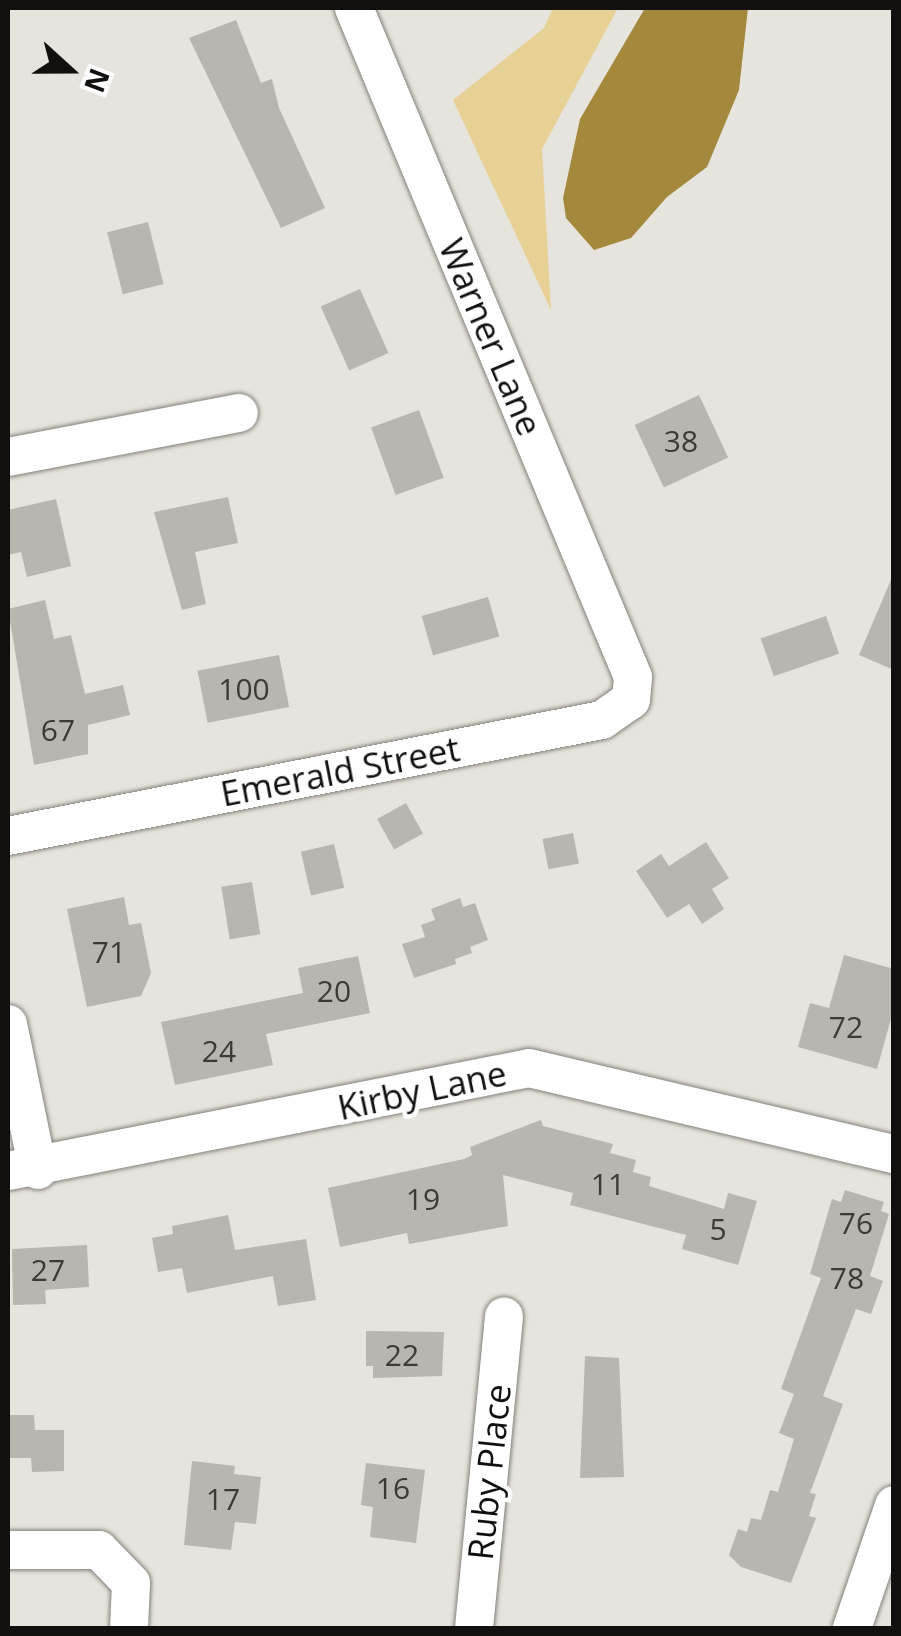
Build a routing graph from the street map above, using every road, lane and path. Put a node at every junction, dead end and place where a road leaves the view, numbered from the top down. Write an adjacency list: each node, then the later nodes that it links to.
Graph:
1 (354, 8): 4 (street, Warner Lane)
2 (239, 413): 3 (street)
3 (8, 456)
4 (628, 666): 5 (street, Emerald Street)
5 (8, 836)
6 (8, 1024): 8 (street)
7 (894, 1154): 8 (street, Kirby Lane)
8 (23, 1170)
9 (504, 1316): 13 (street, Ruby Place)
10 (894, 1505): 14 (street)
11 (8, 1550): 12 (street)
12 (129, 1628)
13 (474, 1628)
14 (852, 1628)

